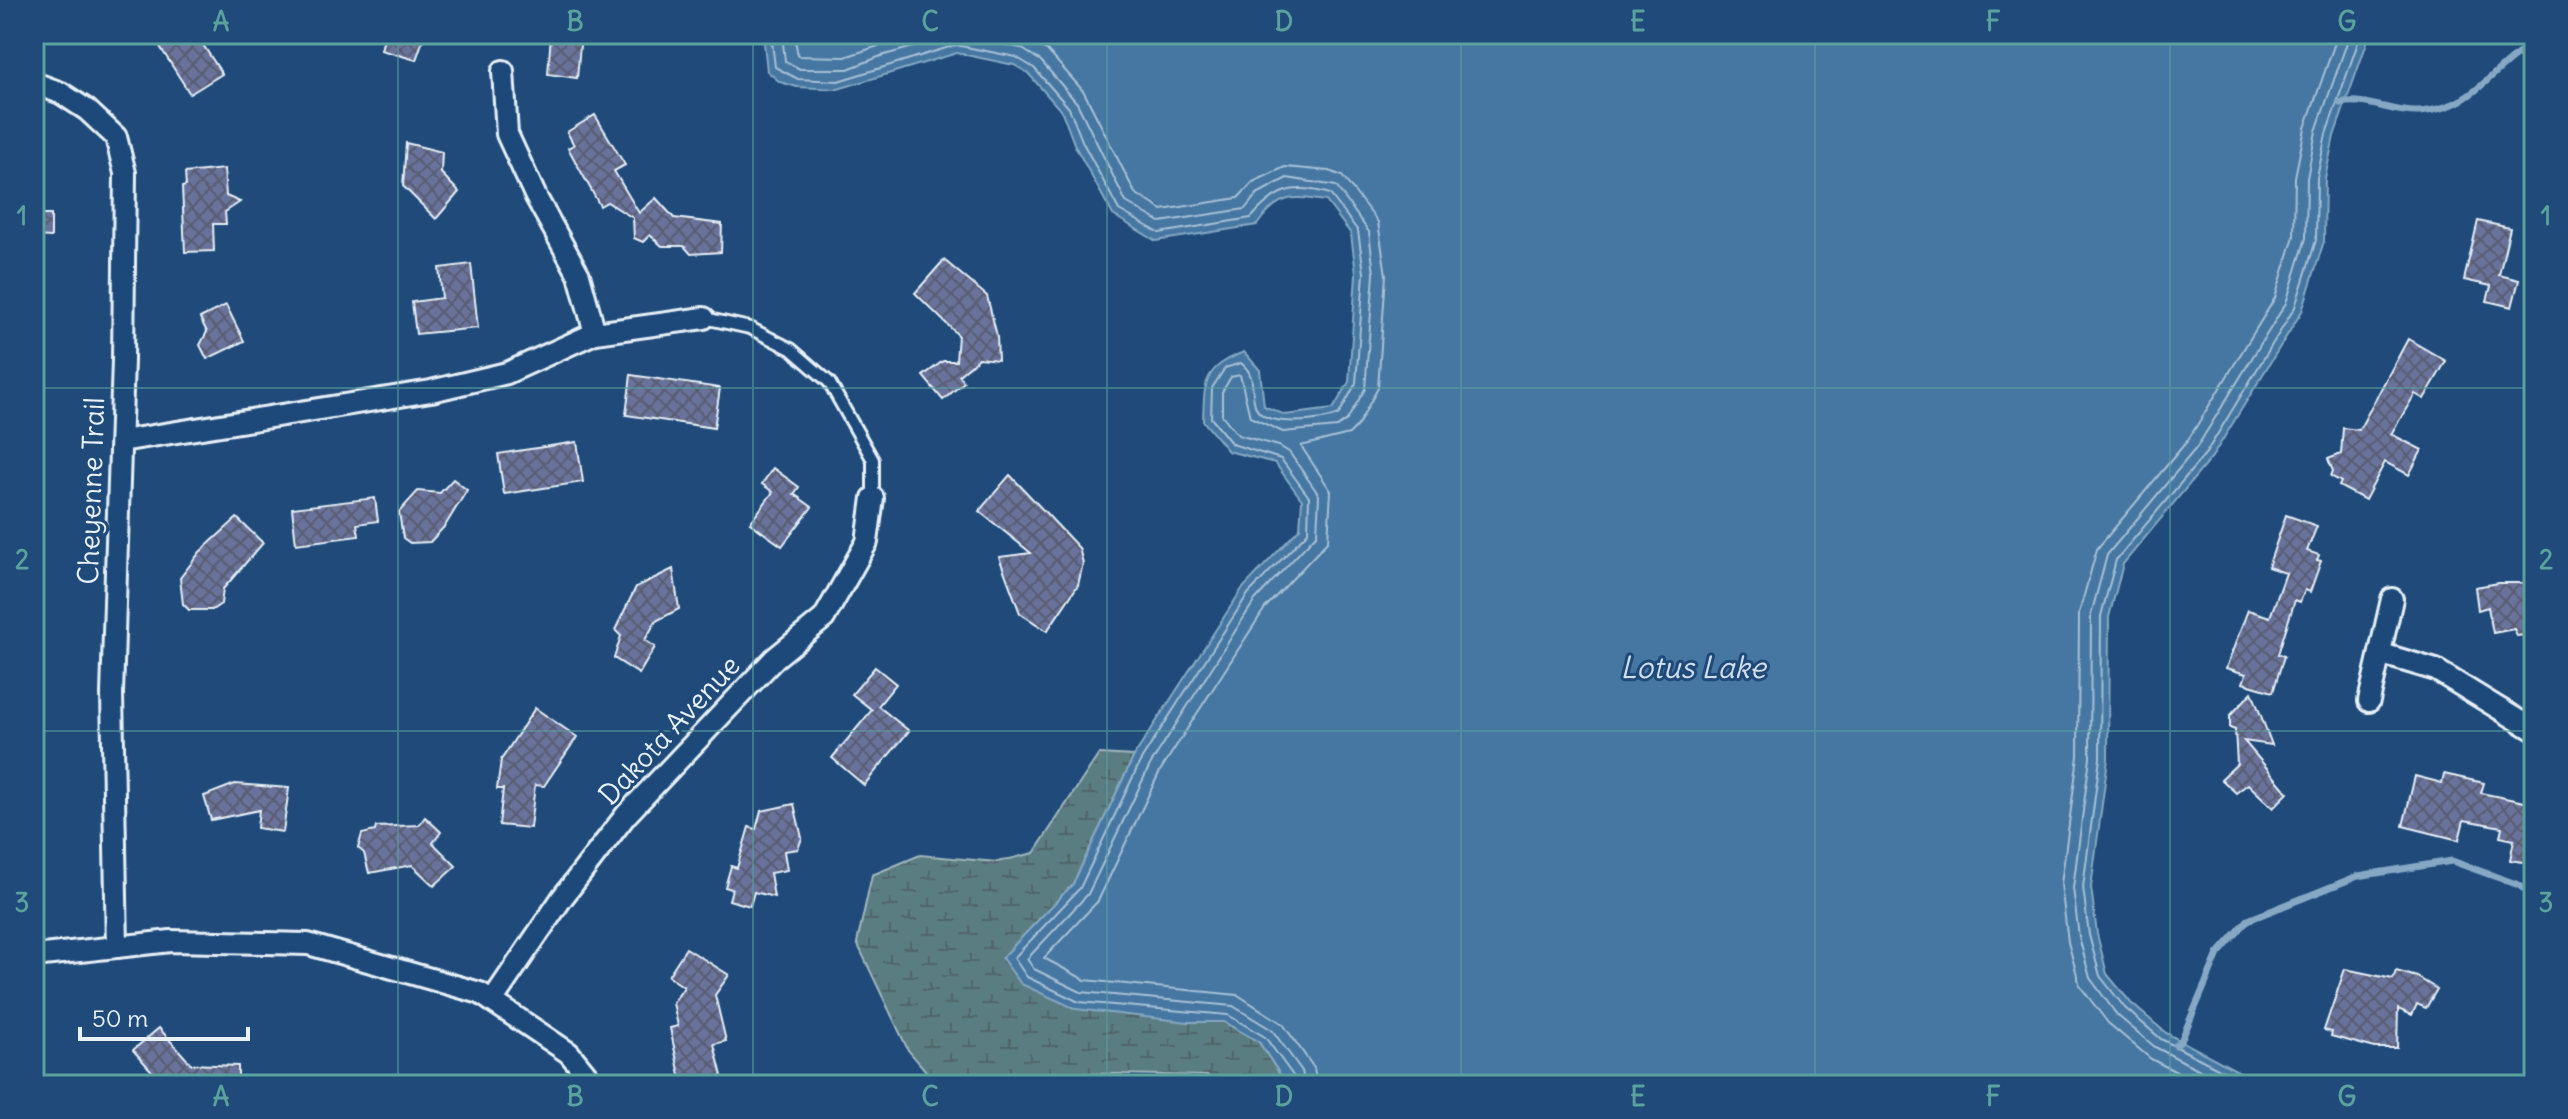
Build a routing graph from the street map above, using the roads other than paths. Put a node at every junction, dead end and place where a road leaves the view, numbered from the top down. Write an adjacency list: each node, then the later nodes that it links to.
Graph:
1 (503, 71): 4 (street)
2 (34, 83): 5 (street, Cheyenne Trail)
3 (704, 318): 4 (street); 6 (lane)
4 (595, 333): 5 (street)
5 (121, 441): 11 (street, Cheyenne Trail)
6 (873, 498): 13 (street, Dakota Avenue)
7 (2392, 599): 8 (street)
8 (2382, 654): 9 (street); 10 (street)
9 (2369, 701)
10 (2534, 730)
11 (117, 947): 12 (street); 13 (street)
12 (34, 956)
13 (492, 1001): 14 (street)
14 (595, 1085)

